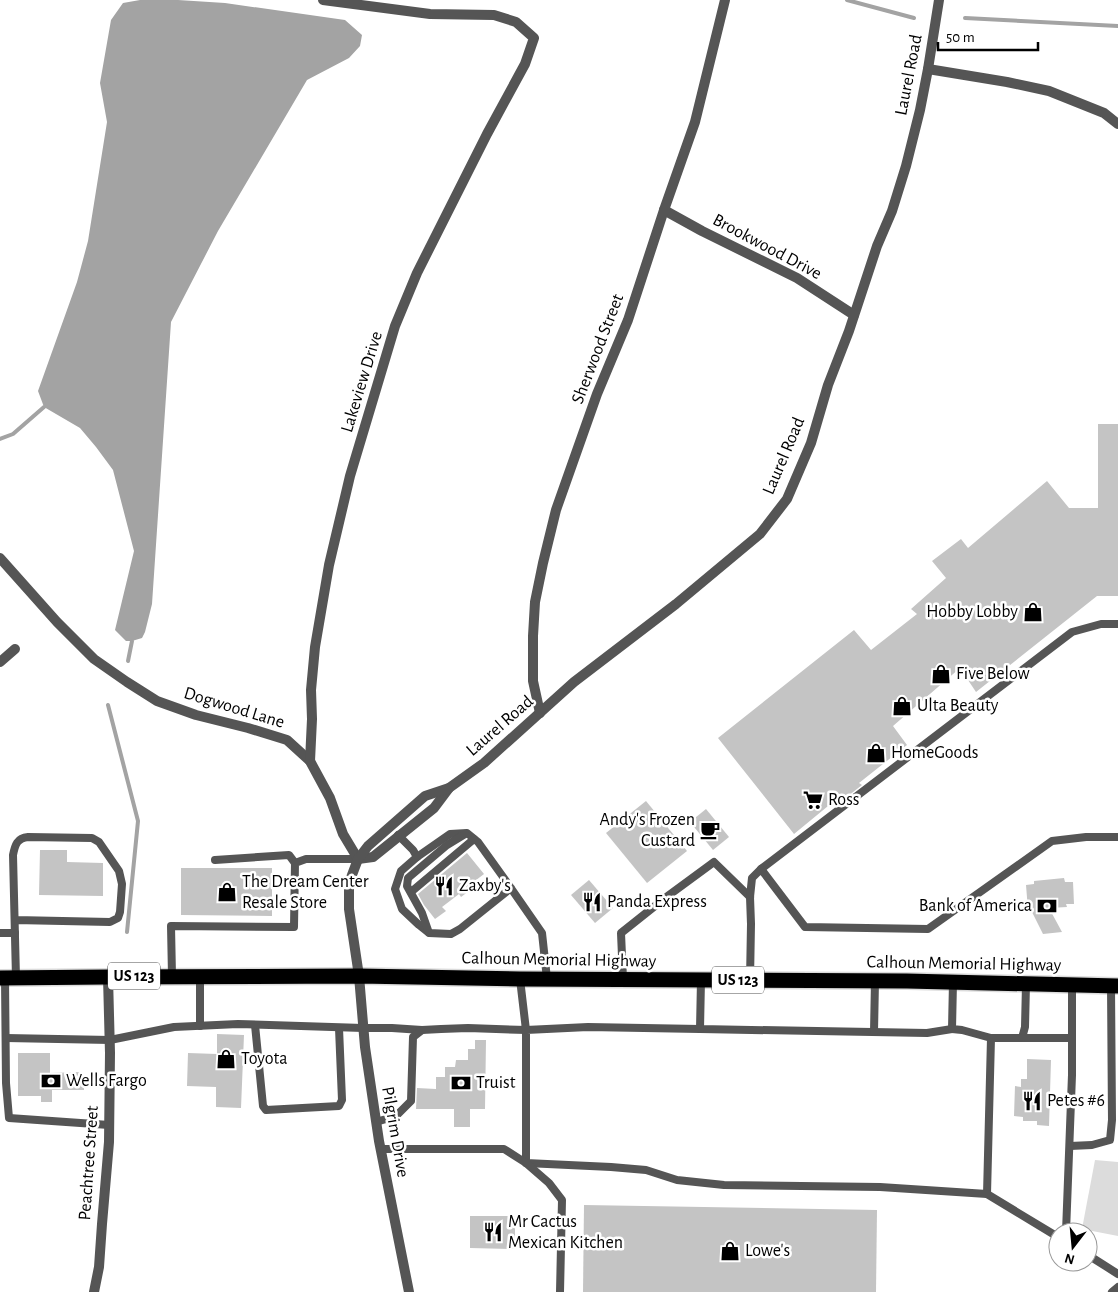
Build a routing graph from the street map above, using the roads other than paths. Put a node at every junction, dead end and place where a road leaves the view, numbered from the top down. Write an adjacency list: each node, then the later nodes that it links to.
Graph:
1 (323, 0): 13 (street, Lakeview Drive)
2 (726, 0): 6 (street, Sherwood Street)
3 (939, 0): 4 (street, Laurel Road)
4 (928, 69): 5 (street); 7 (street, Laurel Road)
5 (1118, 124)
6 (664, 210): 7 (street, Brookwood Drive); 12 (street, Sherwood Street)
7 (854, 315): 12 (street, Laurel Road)
8 (0, 558): 13 (street, Dogwood Lane)
9 (1118, 624): 23 (lane)
10 (15, 648): 11 (street)
11 (0, 662)
12 (540, 713): 14 (street, Laurel Road)
13 (310, 761): 20 (street, Dogwood Lane)
14 (449, 788): 16 (street, Laurel Road); 20 (street, Laurel Road)
15 (467, 833): 18 (lane); 19 (lane); 25 (lane)
16 (398, 835): 19 (lane); 20 (street, Laurel Road)
17 (1118, 837): 23 (lane)
18 (474, 840): 24 (lane); 25 (lane)
19 (417, 857): 30 (lane)
20 (358, 859): 22 (lane); 34 (street)
21 (215, 860): 22 (lane)
22 (295, 863): 32 (lane)
23 (761, 869): 26 (lane)
24 (511, 888): 30 (lane); 37 (lane)
25 (411, 892): 30 (lane)
26 (750, 897): 38 (lane); 40 (lane)
27 (14, 920): 27 (lane); 29 (lane)
28 (0, 933): 29 (lane)
29 (15, 933): 35 (lane)
30 (429, 933)
31 (108, 976): 32 (highway, Calhoun Memorial Highway / US 123); 35 (highway, Calhoun Memorial Highway / US 123); 59 (street, Peachtree Street)
32 (172, 976): 33 (highway, Calhoun Memorial Highway / US 123)
33 (200, 976): 34 (highway, Calhoun Memorial Highway / US 123); 47 (lane)
34 (359, 976): 36 (highway, Calhoun Memorial Highway / US 123); 49 (street, Pilgrim Drive)
35 (7, 978): 55 (lane)
36 (520, 979): 37 (highway, Calhoun Memorial Highway / US 123); 53 (lane)
37 (547, 979): 38 (highway, Calhoun Memorial Highway / US 123)
38 (623, 979): 39 (highway, Calhoun Memorial Highway / US 123)
39 (701, 980): 40 (highway, Calhoun Memorial Highway / US 123); 50 (lane)
40 (750, 980): 41 (highway, Calhoun Memorial Highway / US 123)
41 (875, 981): 42 (highway, Calhoun Memorial Highway / US 123); 54 (lane)
42 (953, 982): 43 (highway, Calhoun Memorial Highway / US 123); 51 (lane)
43 (1026, 984): 44 (highway, Calhoun Memorial Highway / US 123); 57 (lane)
44 (1072, 985): 45 (highway, Calhoun Memorial Highway / US 123); 58 (lane)
45 (1114, 986): 62 (lane)
46 (255, 1025): 47 (lane); 48 (lane); 48 (lane)
47 (200, 1026): 59 (lane)
48 (339, 1028): 49 (lane)
49 (363, 1028): 52 (lane); 60 (street, Pilgrim Drive)
50 (700, 1029): 53 (lane); 54 (lane)
51 (952, 1029): 54 (lane); 56 (lane)
52 (422, 1030): 53 (lane); 60 (lane)
53 (526, 1030): 65 (lane)
54 (874, 1032)
55 (6, 1038): 59 (lane); 61 (lane)
56 (991, 1038): 57 (lane); 66 (lane)
57 (1022, 1038): 58 (lane)
58 (1072, 1038): 63 (lane)
59 (110, 1040): 61 (street, Peachtree Street)
60 (376, 1122): 64 (street, Pilgrim Drive)
61 (109, 1125): 72 (street, Peachtree Street)
62 (1114, 1141): 63 (lane)
63 (1070, 1146): 67 (lane)
64 (380, 1148): 65 (lane); 73 (street, Pilgrim Drive)
65 (526, 1163): 66 (lane); 74 (lane)
66 (987, 1194): 68 (lane)
67 (1066, 1222)
68 (1048, 1230)
69 (1098, 1262): 70 (lane)
70 (1118, 1274)
71 (1118, 1287): 75 (lane)
72 (94, 1292)
73 (409, 1292)
74 (560, 1292)
75 (1112, 1292)

